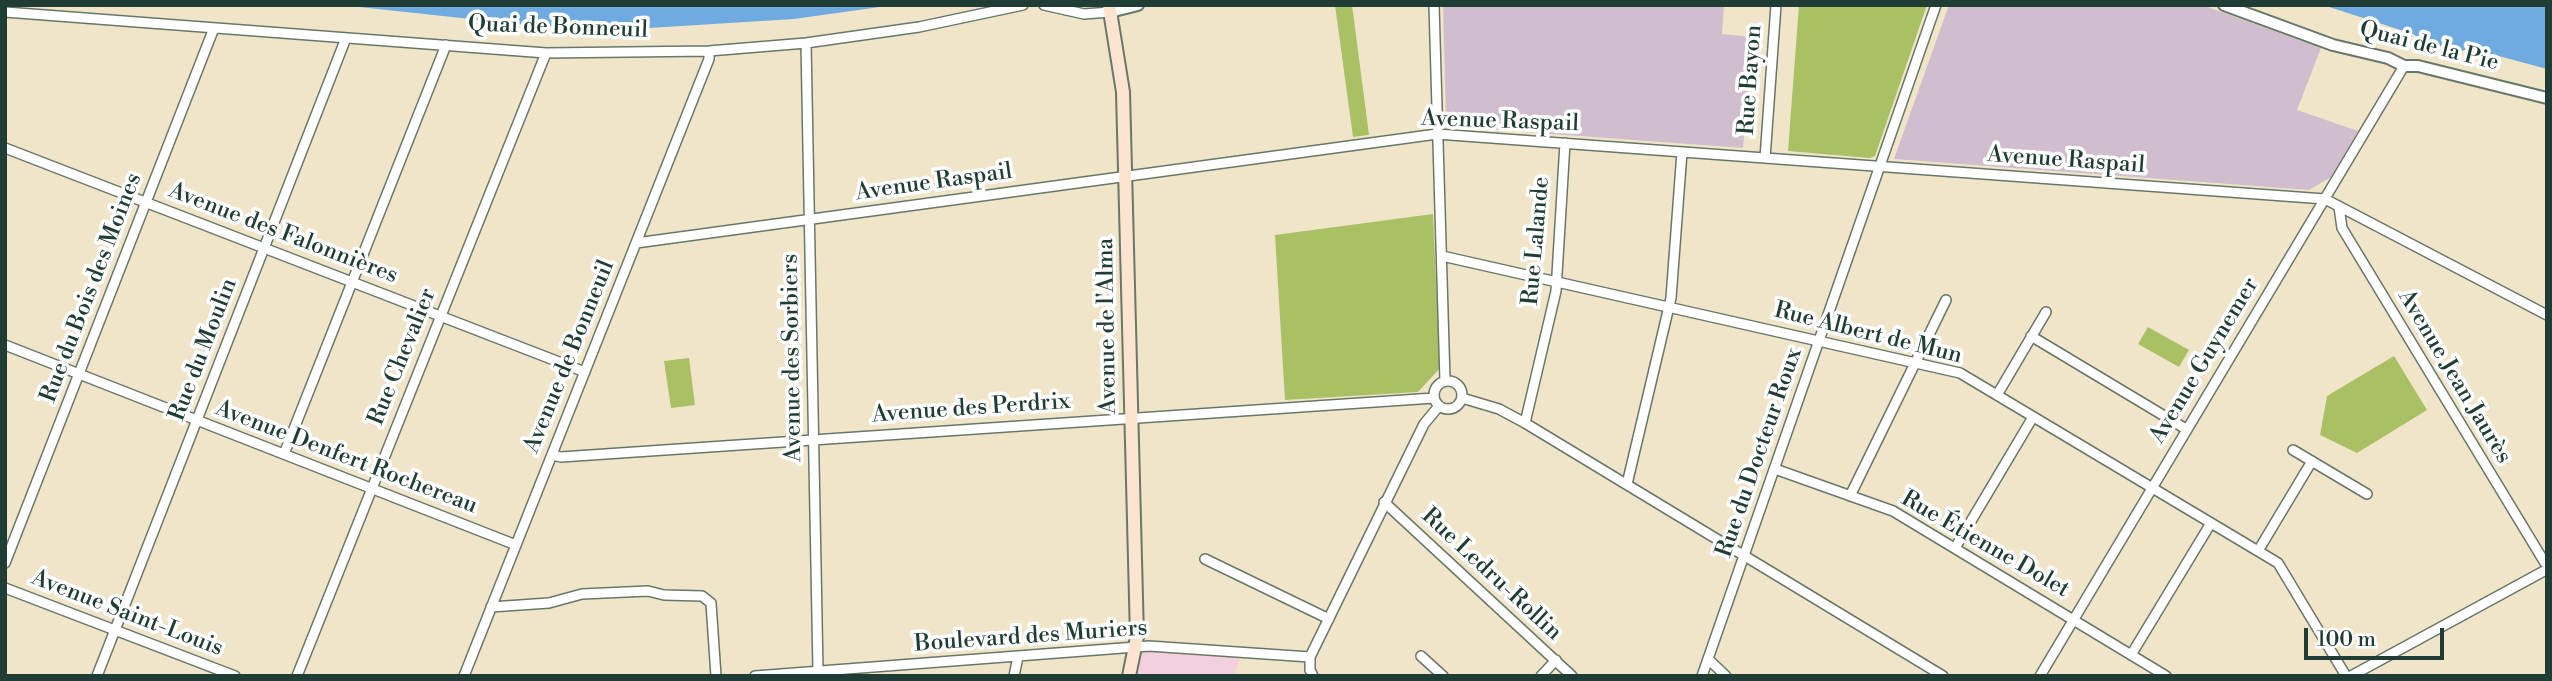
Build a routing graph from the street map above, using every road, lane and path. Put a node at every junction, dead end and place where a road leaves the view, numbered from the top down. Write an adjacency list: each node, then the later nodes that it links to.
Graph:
1 (1023, 5): 12 (street, Quai de Bonneuil)
2 (1044, 5): 8 (street)
3 (1138, 5): 8 (street)
4 (1434, 5): 18 (street)
5 (1776, 5): 22 (street, Rue Bayon)
6 (1936, 5): 23 (street, Rue du Docteur Roux)
7 (2224, 5): 16 (street, Quai de la Pie)
8 (1109, 9): 24 (main road, Avenue de l'Alma)
9 (5, 12): 10 (street, Quai de Bonneuil)
10 (214, 28): 11 (street, Quai de Bonneuil); 26 (street, Rue du Bois des Moines)
11 (346, 38): 13 (street, Quai de Bonneuil); 30 (street, Rue du Moulin)
12 (806, 43): 14 (street, Quai de Bonneuil); 28 (street, Avenue des Sorbiers)
13 (446, 45): 15 (street, Quai de Bonneuil); 33 (street)
14 (709, 51): 15 (street, Quai de Bonneuil); 29 (street, Avenue de Bonneuil)
15 (546, 53): 38 (street, Rue Chevalier)
16 (2404, 66): 17 (street, Quai de la Pie); 25 (street, Avenue Guynemer)
17 (2547, 98)
18 (1437, 134): 19 (street, Avenue Raspail); 24 (street, Avenue Raspail); 31 (street)
19 (1565, 143): 21 (street, Avenue Raspail); 32 (street, Rue Lalande)
20 (5, 148): 26 (street, Avenue des Falonnières)
21 (1682, 152): 22 (street, Avenue Raspail); 35 (street)
22 (1765, 158): 23 (street, Avenue Raspail)
23 (1880, 167): 25 (street, Avenue Raspail); 40 (street, Rue du Docteur Roux)
24 (1126, 177): 28 (street, Avenue Raspail); 50 (main road, Avenue de l'Alma)
25 (2325, 200): 27 (street); 53 (street, Avenue Guynemer)
26 (147, 202): 30 (street, Avenue des Falonnières); 44 (street, Rue du Bois des Moines)
27 (2339, 207): 37 (street); 73 (street, Avenue Jean Jaurès)
28 (809, 220): 29 (street, Avenue Raspail); 54 (street, Avenue des Sorbiers)
29 (636, 243): 43 (street, Avenue de Bonneuil)
30 (265, 247): 33 (street, Avenue des Falonnières); 51 (street, Rue du Moulin)
31 (1441, 256): 32 (street, Rue Albert de Mun); 45 (street)
32 (1556, 281): 35 (street, Rue Albert de Mun); 52 (street, Rue Lalande)
33 (353, 282): 38 (street, Avenue des Falonnières); 56 (street)
34 (1946, 300): 42 (street)
35 (1669, 307): 40 (street, Rue Albert de Mun); 60 (street)
36 (2046, 312): 39 (street)
37 (2547, 315)
38 (440, 316): 43 (street, Avenue des Falonnières); 61 (street, Rue Chevalier)
39 (2031, 336): 46 (street); 53 (street)
40 (1819, 341): 42 (street, Rue Albert de Mun); 59 (street, Rue du Docteur Roux)
41 (5, 345): 44 (street, Avenue Denfert Rochereau)
42 (1915, 363): 46 (street, Rue Albert de Mun); 64 (street)
43 (585, 372): 57 (street, Avenue de Bonneuil)
44 (80, 374): 51 (street, Avenue Denfert Rochereau); 72 (street, Rue du Bois des Moines)
45 (1446, 381): 47 (street); 48 (street)
46 (1997, 395): 49 (street, Rue Albert de Mun)
47 (1462, 398): 48 (street); 52 (street)
48 (1436, 402): 50 (street, Avenue des Perdrix); 65 (street)
49 (2033, 417): 62 (street, Rue Albert de Mun); 68 (street)
50 (1131, 418): 54 (street, Avenue des Perdrix); 79 (main road, Avenue de l'Alma)
51 (198, 421): 56 (street, Avenue Denfert Rochereau); 78 (street, Rue du Moulin)
52 (1525, 423): 60 (street)
53 (2186, 429): 62 (street, Avenue Guynemer)
54 (814, 438): 57 (street, Avenue des Perdrix); 86 (street, Avenue des Sorbiers)
55 (2293, 450): 58 (street)
56 (284, 454): 61 (street, Avenue Denfert Rochereau)
57 (552, 455): 67 (street, Avenue de Bonneuil)
58 (2312, 461): 63 (street); 69 (street)
59 (1774, 469): 64 (street, Rue Étienne Dolet); 70 (street, Rue du Docteur Roux)
60 (1627, 484): 70 (street)
61 (372, 488): 67 (street, Avenue Denfert Rochereau); 90 (street, Rue Chevalier)
62 (2151, 488): 66 (street, Rue Albert de Mun); 77 (street, Avenue Guynemer)
63 (2367, 494)
64 (1850, 496): 68 (street, Rue Étienne Dolet)
65 (1384, 502): 76 (street); 85 (street, Rue Ledru-Rollin)
66 (2211, 523): 69 (street, Rue Albert de Mun); 80 (street)
67 (516, 545): 75 (street, Avenue de Bonneuil)
68 (1955, 548): 77 (street, Rue Étienne Dolet)
69 (2258, 551): 105 (street, Rue Albert de Mun)
70 (1745, 557): 84 (street, Rue du Docteur Roux); 102 (street)
71 (1205, 559): 76 (street)
72 (5, 563)
73 (2546, 567): 105 (street)
74 (5, 588): 78 (street, Avenue Saint-Louis)
75 (491, 607): 91 (street, Avenue de Bonneuil); 92 (street)
76 (1329, 619): 83 (street)
77 (2073, 619): 80 (street, Rue Étienne Dolet); 103 (street, Avenue Guynemer)
78 (115, 629): 88 (street, Rue du Moulin); 89 (street, Avenue Saint-Louis)
79 (1136, 648): 82 (street, Boulevard des Muriers); 83 (street, Boulevard des Muriers); 95 (main road, Avenue de l'Alma)
80 (2131, 655): 104 (street, Rue Étienne Dolet)
81 (1421, 656): 97 (street)
82 (1018, 657): 87 (street, Boulevard des Muriers); 94 (street)
83 (1310, 657): 96 (street)
84 (1708, 659): 100 (street, Rue du Docteur Roux); 101 (street)
85 (1556, 660): 98 (street); 99 (street, Rue Ledru-Rollin)
86 (818, 671): 87 (street, Boulevard des Muriers); 93 (street, Boulevard des Muriers)
87 (861, 672)
88 (97, 676)
89 (235, 676)
90 (297, 676)
91 (464, 676)
92 (716, 676)
93 (755, 676)
94 (1014, 676)
95 (1129, 676)
96 (1313, 676)
97 (1443, 676)
98 (1541, 676)
99 (1572, 676)
100 (1702, 676)
101 (1726, 676)
102 (1943, 676)
103 (2040, 676)
104 (2166, 676)
105 (2348, 676)

